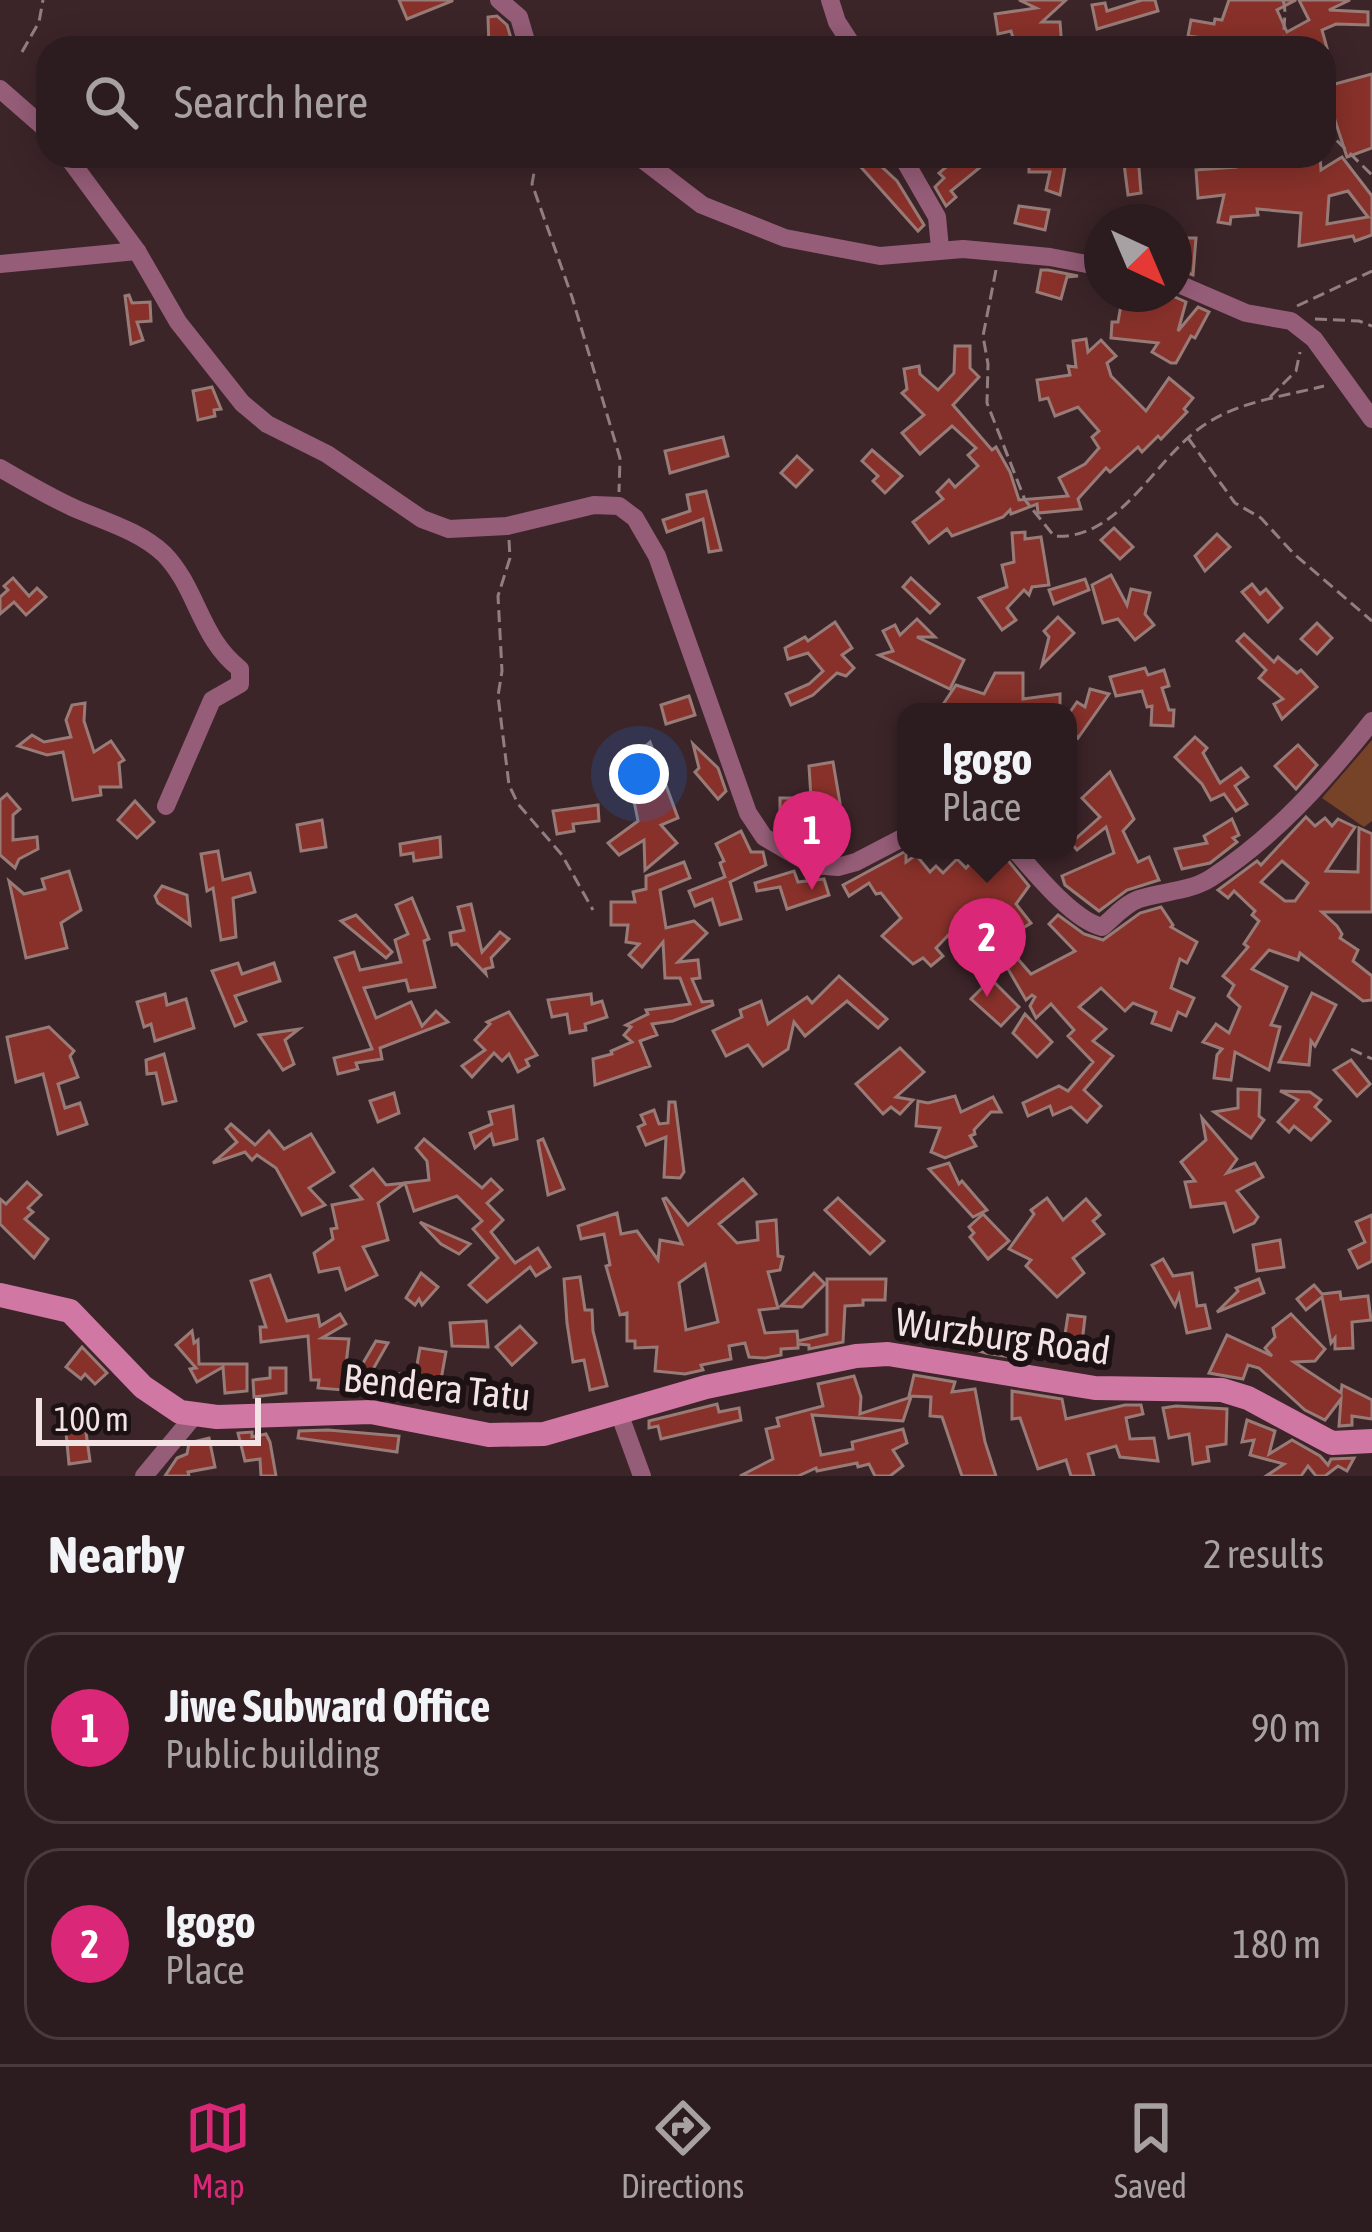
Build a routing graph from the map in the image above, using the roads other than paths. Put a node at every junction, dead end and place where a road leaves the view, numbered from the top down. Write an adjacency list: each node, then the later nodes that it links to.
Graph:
1 (499, 0): 3 (street)
2 (830, 0): 4 (street)
3 (525, 36)
4 (846, 36)
5 (0, 89): 6 (street)
6 (36, 120)
7 (76, 168): 11 (street)
8 (654, 168): 10 (street)
9 (909, 168): 10 (street)
10 (940, 248): 13 (street)
11 (137, 251): 12 (street); 19 (street)
12 (0, 264)
13 (1084, 264)
14 (1192, 290): 15 (street)
15 (1372, 419)
16 (0, 468): 18 (street)
17 (1372, 721): 20 (street)
18 (166, 806)
19 (897, 840)
20 (1024, 859)
21 (0, 1295): 23 (main road, Bendera Tatu)
22 (618, 1410): 23 (main road, Bendera Tatu); 24 (main road, Wurzburg Road); 26 (street)
23 (194, 1415): 25 (street)
24 (1372, 1442)
25 (144, 1476)
26 (642, 1476)

